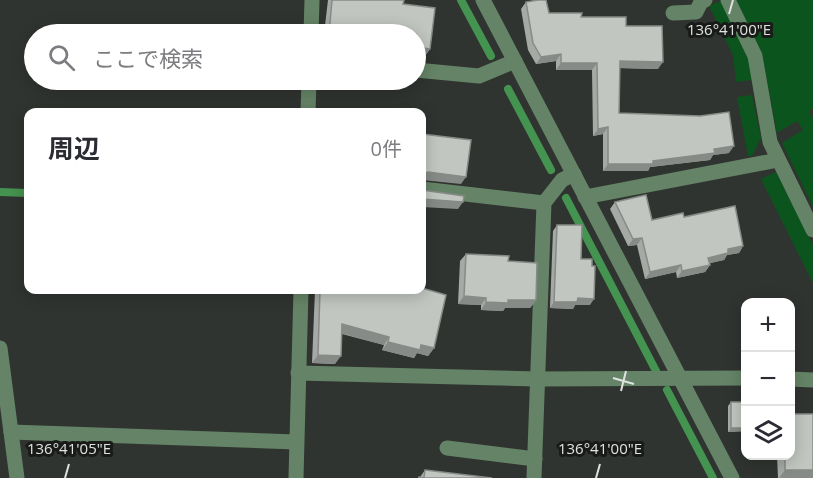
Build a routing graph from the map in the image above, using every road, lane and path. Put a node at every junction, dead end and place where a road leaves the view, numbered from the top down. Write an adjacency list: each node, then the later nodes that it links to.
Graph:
1 (312, 0): 6 (street)
2 (483, 0): 7 (street)
3 (705, 0): 5 (street)
4 (728, 0): 11 (street)
5 (673, 13)
6 (311, 24)
7 (515, 61): 8 (street); 12 (street)
8 (426, 71)
9 (309, 90): 10 (street)
10 (308, 108)
11 (778, 160): 14 (street); 16 (street)
12 (574, 174): 14 (street); 15 (street)
13 (426, 189): 15 (street)
14 (585, 197): 20 (street)
15 (544, 203): 22 (street)
16 (813, 230)
17 (301, 294): 19 (street)
18 (0, 348): 25 (street)
19 (298, 373): 22 (street); 26 (street)
20 (680, 377): 21 (street); 22 (street); 32 (street)
21 (741, 378)
22 (537, 379): 28 (street)
23 (795, 379): 24 (street)
24 (813, 380)
25 (11, 432): 26 (street); 29 (street)
26 (296, 442): 30 (street)
27 (447, 448): 28 (street)
28 (535, 459): 31 (street)
29 (16, 478)
30 (296, 478)
31 (534, 478)
32 (732, 478)

